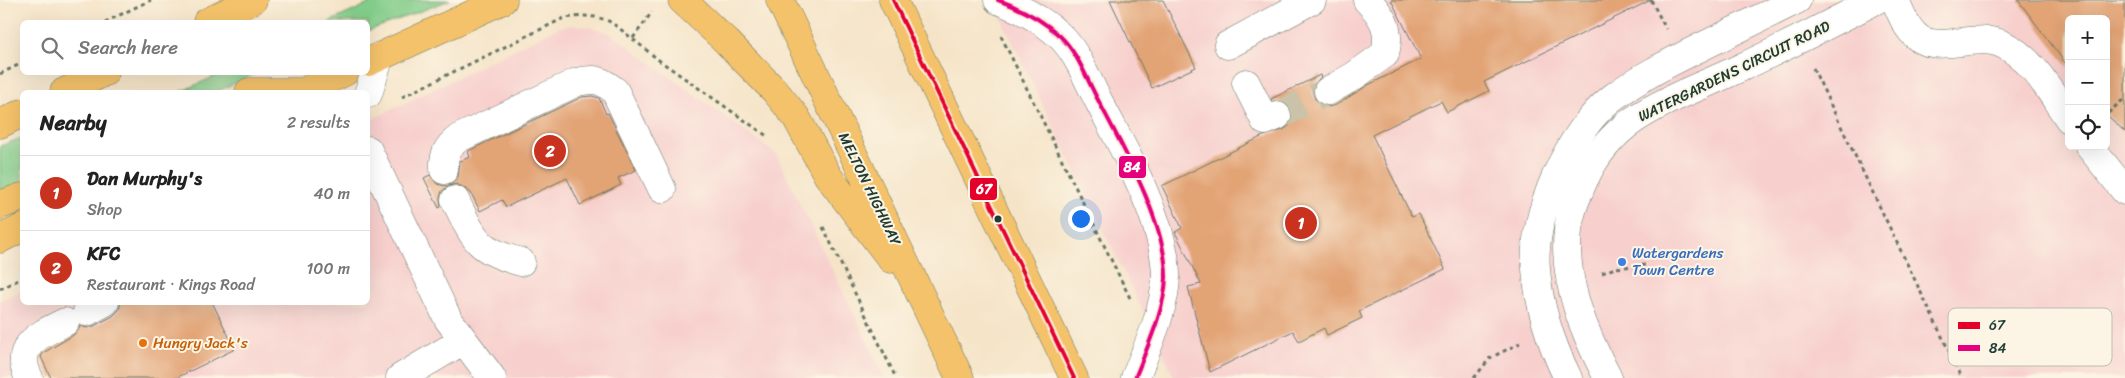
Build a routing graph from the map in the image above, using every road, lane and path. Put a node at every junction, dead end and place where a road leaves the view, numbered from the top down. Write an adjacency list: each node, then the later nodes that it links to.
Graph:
1 (151, 0): 14 (path)
2 (252, 0): 15 (main road)
3 (503, 0): 19 (main road)
4 (682, 0): 49 (main road)
5 (780, 0): 49 (main road, MELTON HIGHWAY)
6 (893, 0): 59 (main road)
7 (998, 0): 51 (street)
8 (1312, 0): 18 (street)
9 (1367, 0): 29 (street)
10 (1797, 0): 61 (street)
11 (1876, 0): 62 (street, WATERGARDENS CIRCUIT ROAD)
12 (1895, 0): 32 (street)
13 (656, 8): 17 (path)
14 (109, 20)
15 (211, 20)
16 (1000, 36): 51 (path)
17 (633, 38)
18 (1228, 45)
19 (374, 59): 28 (street)
20 (20, 64): 22 (path)
21 (1812, 66): 53 (path)
22 (0, 74)
23 (99, 75): 26 (main road)
24 (339, 75): 27 (main road)
25 (1246, 84): 34 (street)
26 (68, 90)
27 (309, 90)
28 (369, 90)
29 (1328, 91)
30 (2125, 98): 31 (path)
31 (2110, 111)
32 (2065, 113)
33 (20, 114): 35 (main road)
34 (1277, 116)
35 (0, 124)
36 (370, 150): 52 (street)
37 (2092, 150): 40 (street)
38 (444, 170): 39 (street)
39 (662, 189)
40 (2125, 191)
41 (20, 198): 43 (main road)
42 (455, 200): 46 (street)
43 (0, 205)
44 (20, 229): 45 (main road)
45 (0, 239)
46 (522, 262)
47 (20, 279): 48 (path)
48 (0, 289)
49 (927, 306): 58 (main road, MELTON HIGHWAY)
50 (86, 312): 55 (street)
51 (1150, 339): 60 (street)
52 (464, 340): 56 (street); 57 (street)
53 (1948, 349)
54 (1956, 366): 63 (path)
55 (29, 378)
56 (400, 378)
57 (492, 378)
58 (960, 378)
59 (1074, 378)
60 (1136, 378)
61 (1568, 378)
62 (1608, 378)
63 (1962, 378)

